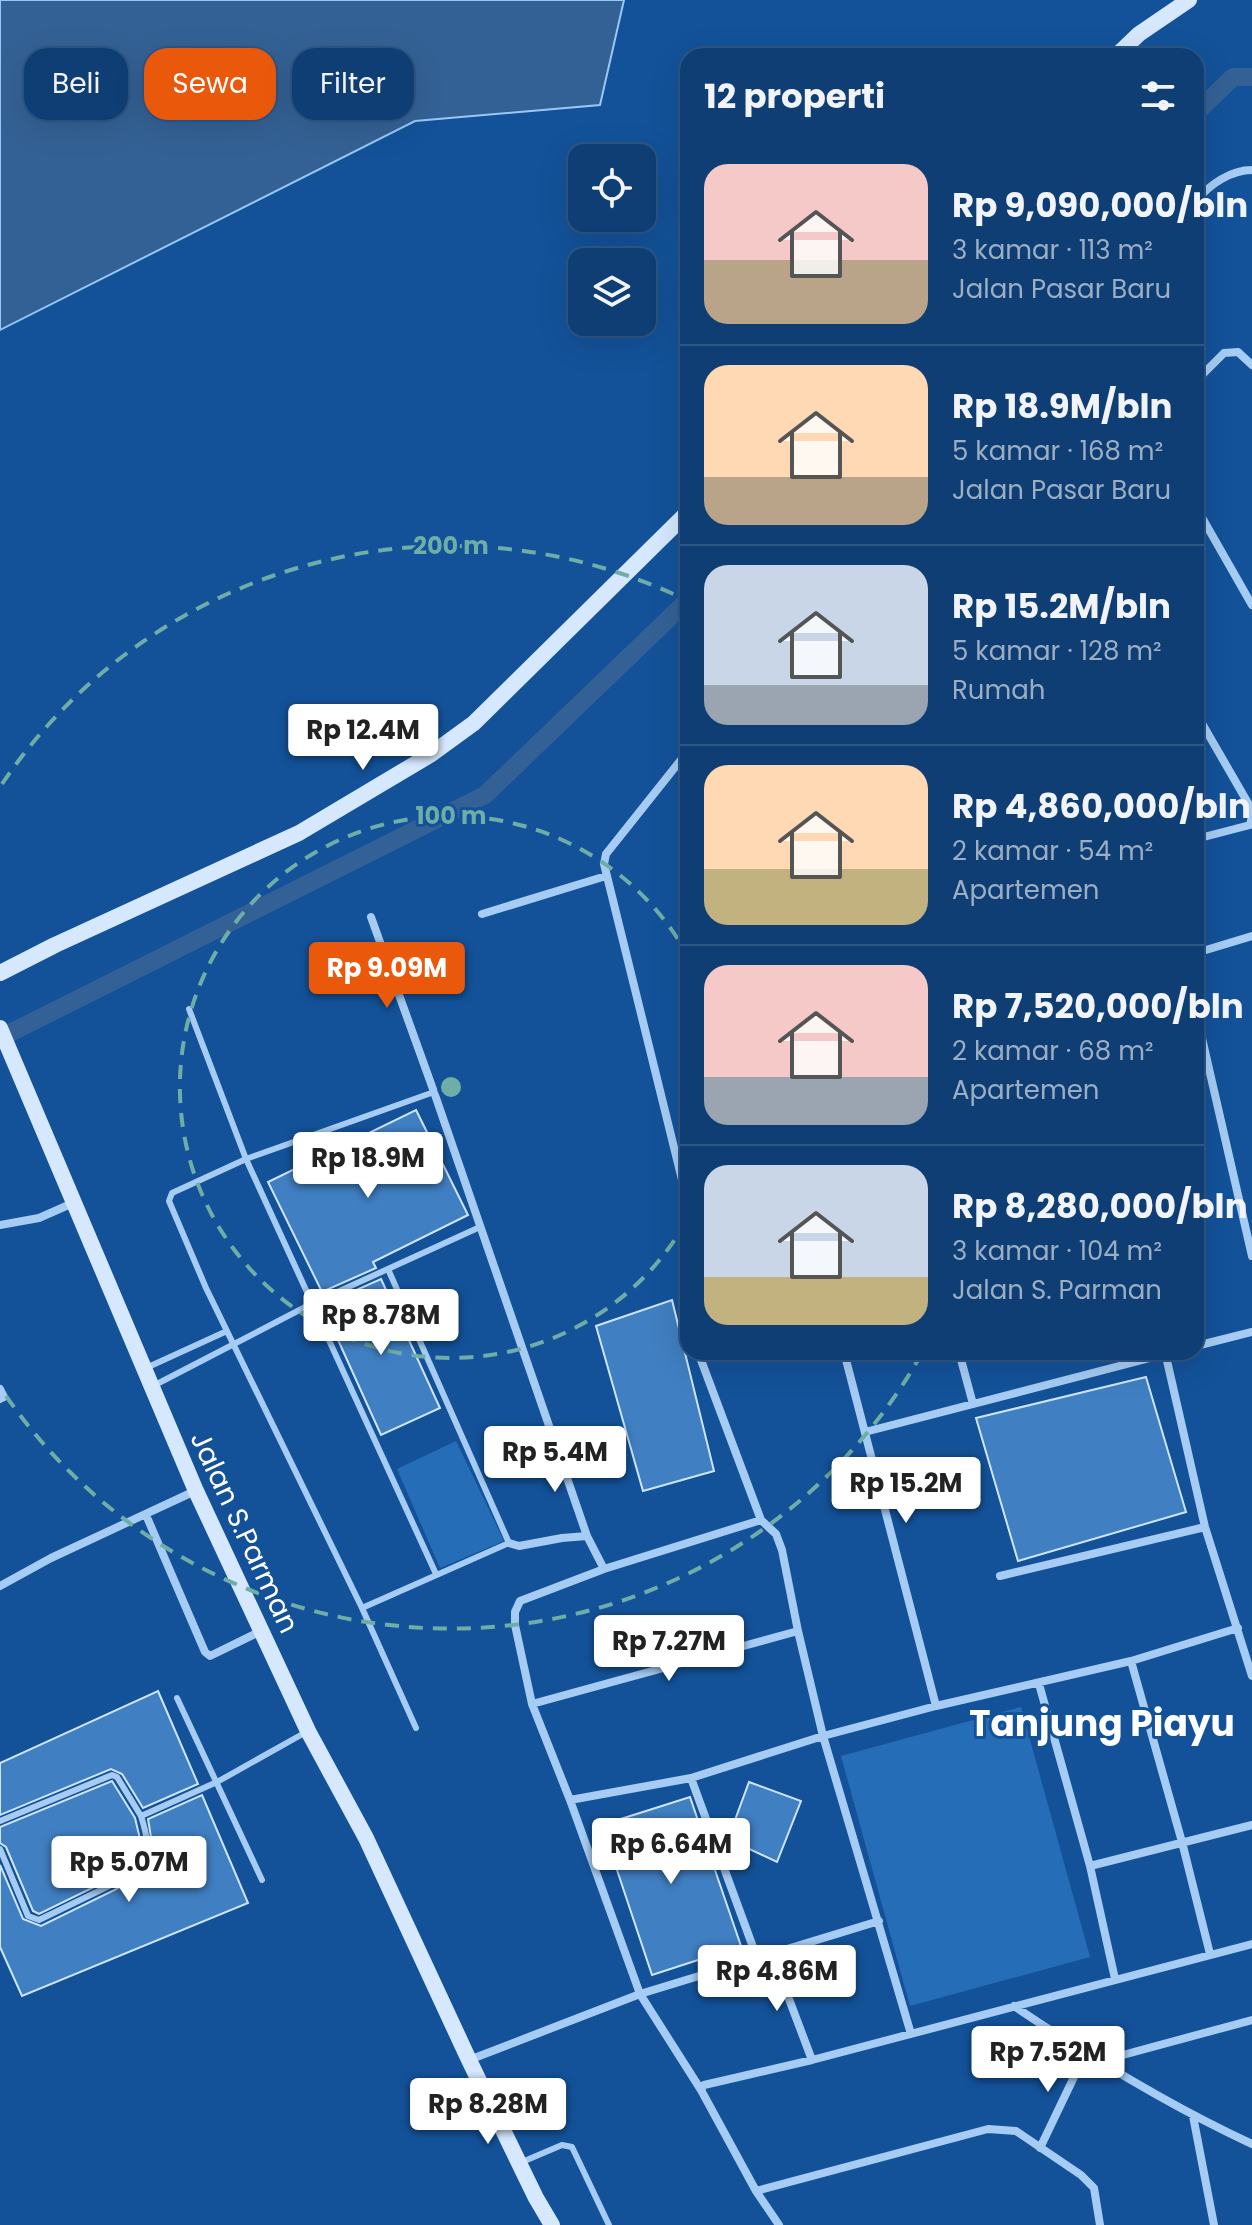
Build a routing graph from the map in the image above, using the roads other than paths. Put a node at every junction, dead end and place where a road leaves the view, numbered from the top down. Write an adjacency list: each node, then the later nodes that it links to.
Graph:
1 (1189, 0): 2 (main road)
2 (1124, 48)
3 (1252, 170): 4 (street)
4 (1204, 191)
5 (1252, 365): 6 (street)
6 (1204, 373)
7 (680, 520): 20 (main road)
8 (1204, 525): 9 (street)
9 (1252, 605)
10 (1204, 727): 12 (street)
11 (680, 764): 15 (street)
12 (1252, 810)
13 (1252, 816): 14 (street)
14 (1204, 837)
15 (606, 876): 16 (street); 26 (street)
16 (482, 914)
17 (371, 917): 24 (street)
18 (1252, 936): 19 (street)
19 (1204, 951)
20 (0, 973)
21 (189, 1009): 25 (lane)
22 (0, 1028): 27 (main road, Jalan S.Parman)
23 (1204, 1047): 30 (street)
24 (434, 1092): 25 (lane); 29 (street)
25 (246, 1159): 32 (lane); 33 (lane)
26 (680, 1172)
27 (73, 1203): 28 (street); 42 (main road, Jalan S.Parman)
28 (0, 1225)
29 (480, 1227): 31 (lane); 50 (street)
30 (1252, 1256)
31 (388, 1269): 32 (lane); 51 (lane)
32 (311, 1304): 36 (lane); 53 (lane)
33 (227, 1331): 36 (lane); 42 (lane)
34 (1252, 1332): 35 (street)
35 (1204, 1344)
36 (233, 1345): 43 (lane); 56 (lane)
37 (701, 1360): 48 (street)
38 (846, 1360): 45 (street)
39 (961, 1360): 44 (street)
40 (1141, 1360): 44 (street)
41 (1169, 1360): 49 (street)
42 (142, 1369): 43 (main road, Jalan S.Parman)
43 (151, 1387): 46 (main road, Jalan S.Parman)
44 (973, 1404): 45 (street)
45 (865, 1432): 65 (street)
46 (196, 1491): 47 (street); 58 (main road, Jalan S.Parman)
47 (146, 1515): 55 (street); 58 (street)
48 (761, 1520): 52 (street); 59 (street)
49 (1205, 1527): 54 (street); 57 (street)
50 (587, 1536): 51 (street); 52 (street)
51 (509, 1543): 53 (lane)
52 (604, 1569): 64 (street)
53 (436, 1574): 56 (lane)
54 (1000, 1576)
55 (0, 1586)
56 (362, 1608): 66 (lane)
57 (1238, 1628): 60 (street); 61 (street)
58 (262, 1631): 67 (main road, Jalan S.Parman)
59 (798, 1631): 64 (street); 68 (street)
60 (1131, 1661): 62 (street); 75 (street)
61 (1252, 1676)
62 (1039, 1684): 65 (street); 77 (street)
63 (177, 1698): 70 (lane)
64 (532, 1704): 71 (street)
65 (936, 1706): 68 (street)
66 (416, 1728)
67 (308, 1731): 70 (lane); 91 (main road, Jalan S.Parman)
68 (823, 1736): 69 (street); 81 (street)
69 (691, 1778): 71 (street); 85 (street)
70 (217, 1782): 72 (lane); 80 (lane)
71 (570, 1800): 87 (street)
72 (141, 1816): 73 (lane); 78 (lane)
73 (0, 1821)
74 (1252, 1825): 75 (street)
75 (1182, 1842): 77 (street); 84 (street)
76 (0, 1849): 78 (lane)
77 (1090, 1866): 86 (street)
78 (9, 1872): 79 (lane)
79 (0, 1876)
80 (262, 1880)
81 (879, 1921): 83 (street); 90 (street)
82 (1252, 1944): 84 (street)
83 (772, 1954): 85 (street); 93 (street)
84 (1210, 1954): 86 (street)
85 (757, 1958): 87 (street)
86 (1115, 1979): 88 (street)
87 (640, 1994): 91 (street); 95 (street)
88 (1014, 2006): 90 (street); 92 (street)
89 (1252, 2020): 94 (street)
90 (911, 2034): 93 (street)
91 (466, 2054): 99 (main road, Jalan S.Parman)
92 (1085, 2054): 94 (street); 98 (street)
93 (812, 2060): 95 (street)
94 (1097, 2062): 96 (street)
95 (701, 2090): 100 (street)
96 (1193, 2116): 97 (street); 105 (street)
97 (1252, 2143)
98 (1040, 2148): 100 (street); 104 (street)
99 (519, 2163): 101 (main road, Jalan S.Parman); 102 (lane)
100 (756, 2191): 103 (street)
101 (552, 2225)
102 (609, 2225)
103 (779, 2225)
104 (1100, 2225)
105 (1214, 2225)

